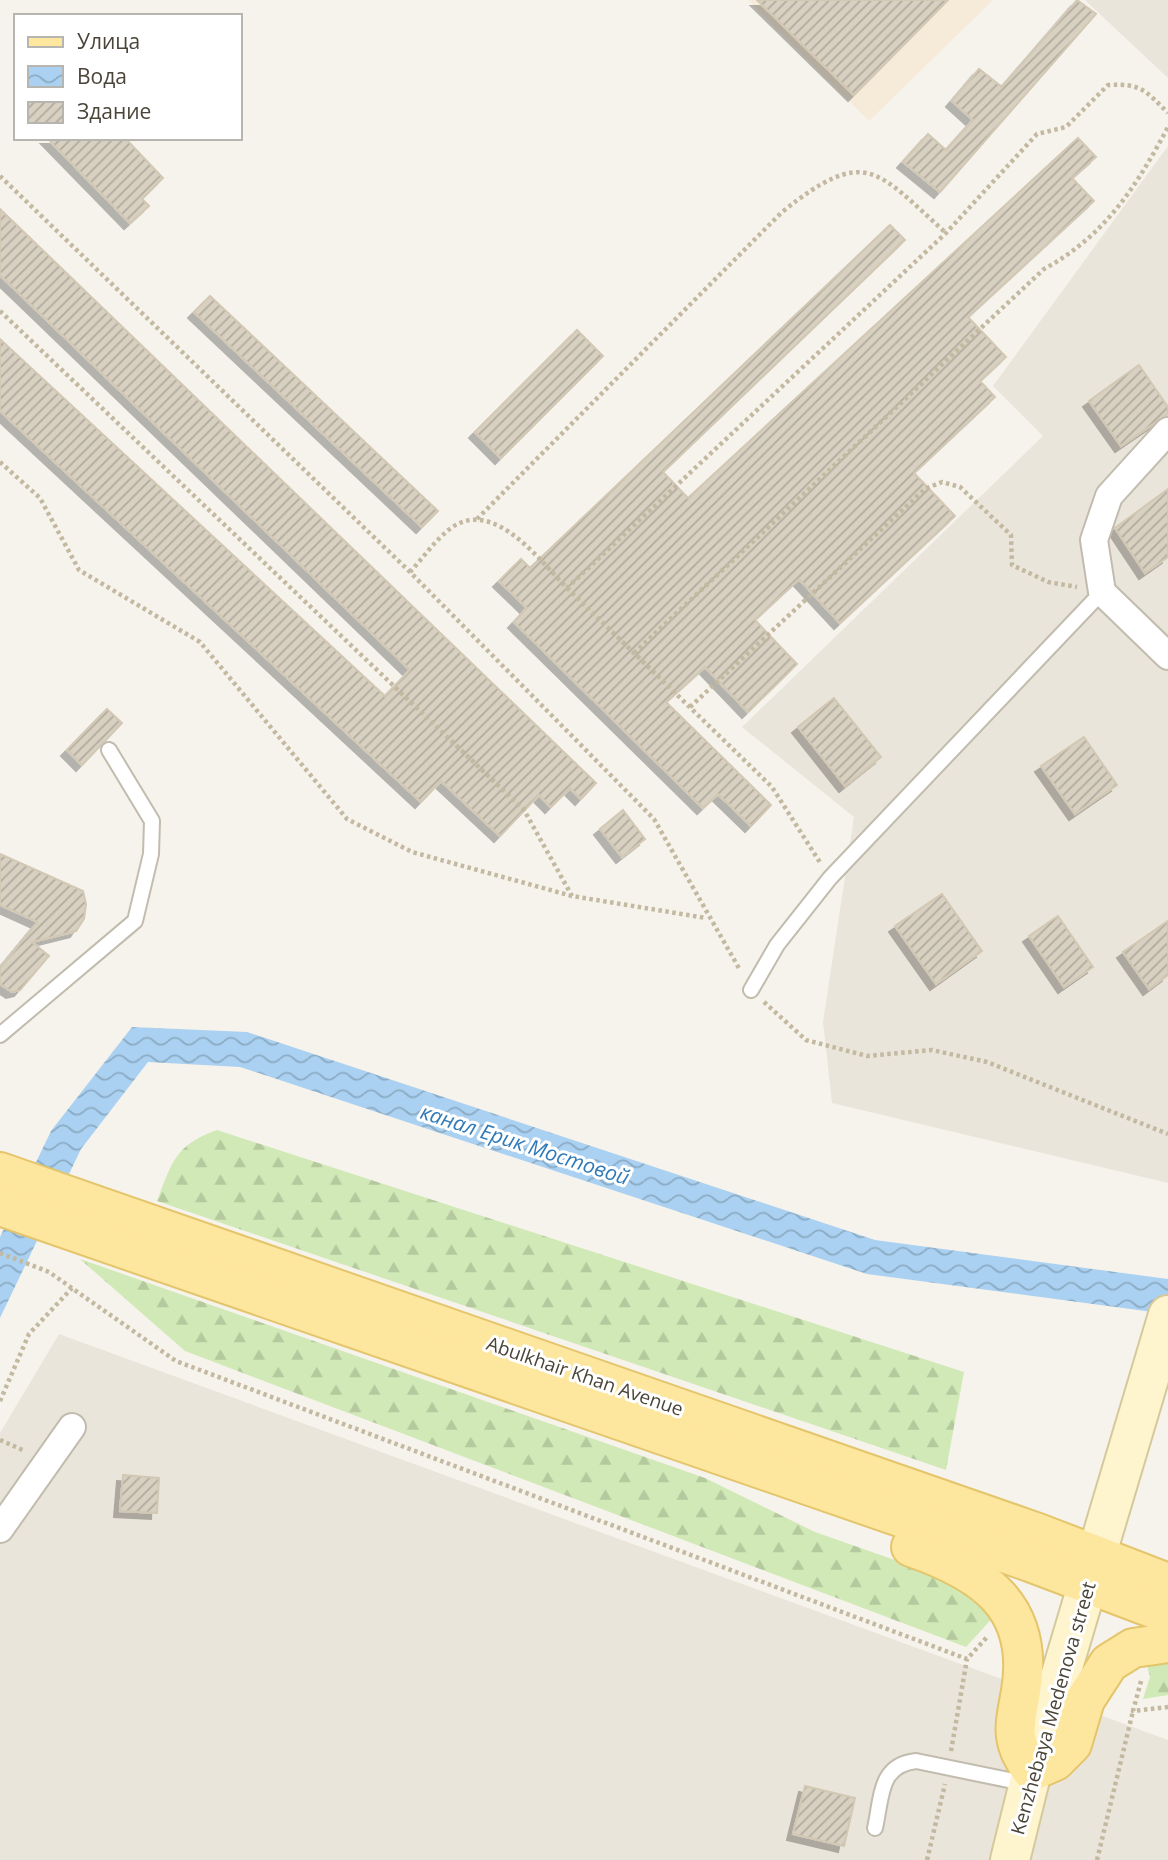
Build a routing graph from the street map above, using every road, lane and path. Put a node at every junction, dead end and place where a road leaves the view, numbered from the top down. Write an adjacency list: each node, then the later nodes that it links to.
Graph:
1 (1168, 113): 4 (path)
2 (1168, 127): 12 (path)
3 (0, 176): 9 (path)
4 (946, 233): 8 (path); 10 (path)
5 (0, 311): 17 (path)
6 (1168, 431): 11 (street)
7 (0, 462): 17 (path)
8 (477, 519): 9 (path); 10 (path)
9 (410, 572): 18 (path)
10 (567, 588): 12 (path)
11 (1102, 592): 13 (street); 14 (path); 16 (lane)
12 (634, 653): 14 (path)
13 (1168, 656)
14 (690, 707): 16 (path)
15 (109, 750): 20 (lane)
16 (830, 878): 19 (lane)
17 (572, 896): 18 (path)
18 (707, 918): 19 (path)
19 (751, 990): 21 (path)
20 (0, 1035)
21 (1168, 1134)
22 (0, 1172): 24 (main road, Abulkhair Khan Avenue)
23 (0, 1206): 24 (main road, Abulkhair Khan Avenue)
24 (96, 1223): 30 (main road, Abulkhair Khan Avenue); 32 (main road, Abulkhair Khan Avenue)
25 (0, 1253): 26 (path)
26 (72, 1287): 28 (path); 34 (path)
27 (1168, 1315): 32 (street, Kenzhebaya Medenova street)
28 (0, 1401)
29 (72, 1427): 31 (street)
30 (796, 1482): 32 (main road, Abulkhair Khan Avenue); 34 (main road)
31 (0, 1529)
32 (1092, 1571): 33 (main road, Abulkhair Khan Avenue); 35 (main road, Abulkhair Khan Avenue); 39 (street, Kenzhebaya Medenova street)
33 (1168, 1583)
34 (1010, 1610): 39 (main road)
35 (1168, 1614)
36 (1151, 1646): 38 (path); 39 (main road)
37 (1168, 1707): 38 (path)
38 (1133, 1711): 42 (path)
39 (1031, 1777): 40 (lane); 41 (street, Kenzhebaya Medenova street)
40 (875, 1828)
41 (1010, 1860)
42 (1097, 1860)

